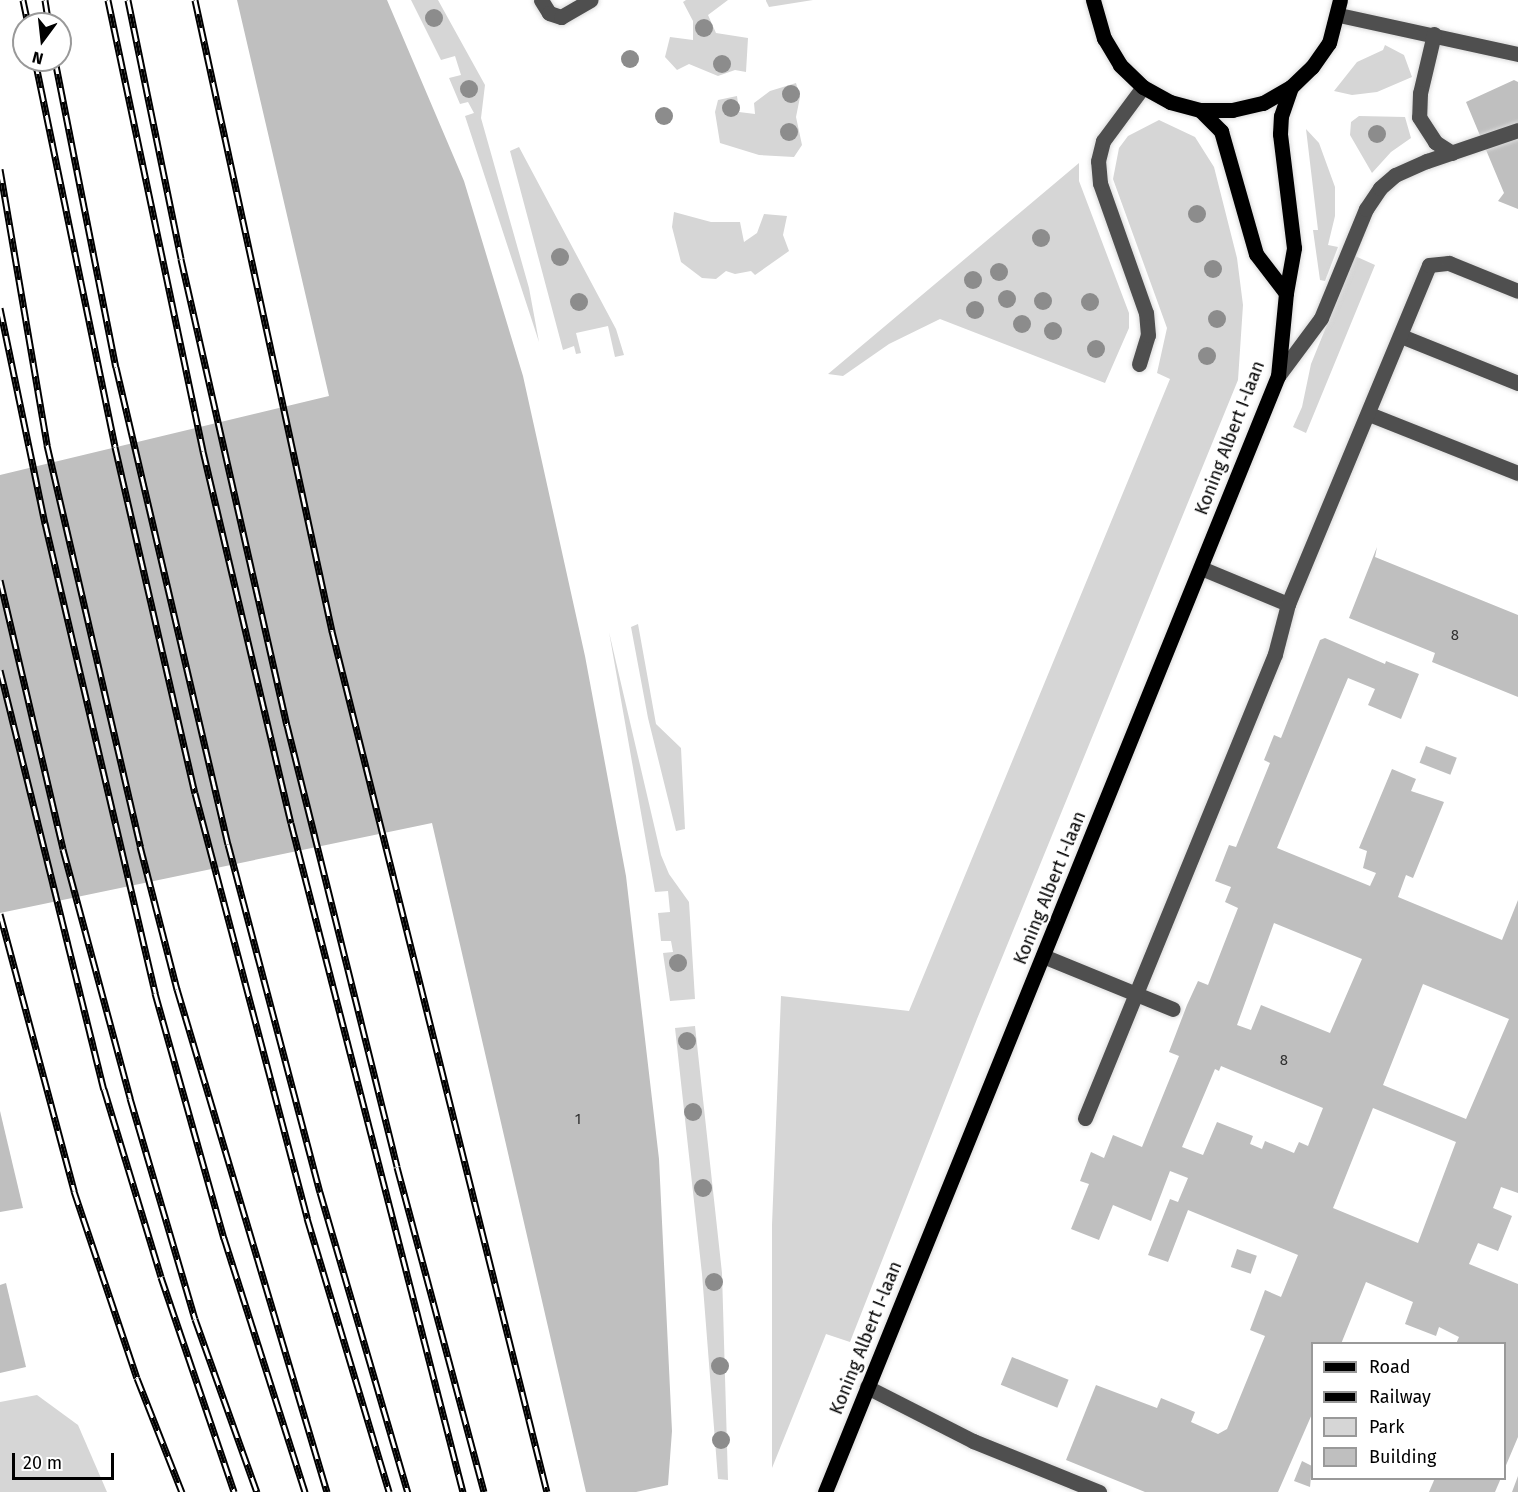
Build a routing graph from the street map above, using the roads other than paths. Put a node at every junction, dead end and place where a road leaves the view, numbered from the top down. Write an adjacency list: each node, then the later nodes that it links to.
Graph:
1 (541, 0): 3 (street)
2 (1094, 0): 7 (main road)
3 (586, 2)
4 (1340, 8): 5 (street); 8 (main road)
5 (1427, 33): 6 (street); 11 (street)
6 (1518, 54)
7 (1143, 87): 9 (main road); 15 (street)
8 (1291, 87): 9 (main road); 13 (main road, Koning Albert I-laan)
9 (1200, 110): 13 (main road)
10 (1518, 130): 11 (street)
11 (1452, 153): 16 (street)
12 (1518, 291): 14 (street)
13 (1286, 293): 16 (main road, Koning Albert I-laan)
14 (1401, 336): 17 (street); 18 (street)
15 (1139, 364)
16 (1278, 376): 20 (main road, Koning Albert I-laan)
17 (1518, 383)
18 (1369, 414): 19 (street); 21 (street)
19 (1518, 473)
20 (1201, 568): 21 (street); 22 (main road, Koning Albert I-laan)
21 (1288, 604): 23 (street)
22 (1043, 956): 23 (street); 26 (main road, Koning Albert I-laan)
23 (1135, 993): 24 (street); 25 (street)
24 (1173, 1009)
25 (1084, 1118)
26 (867, 1387): 27 (main road, Koning Albert I-laan); 28 (street)
27 (825, 1492)
28 (1099, 1492)

